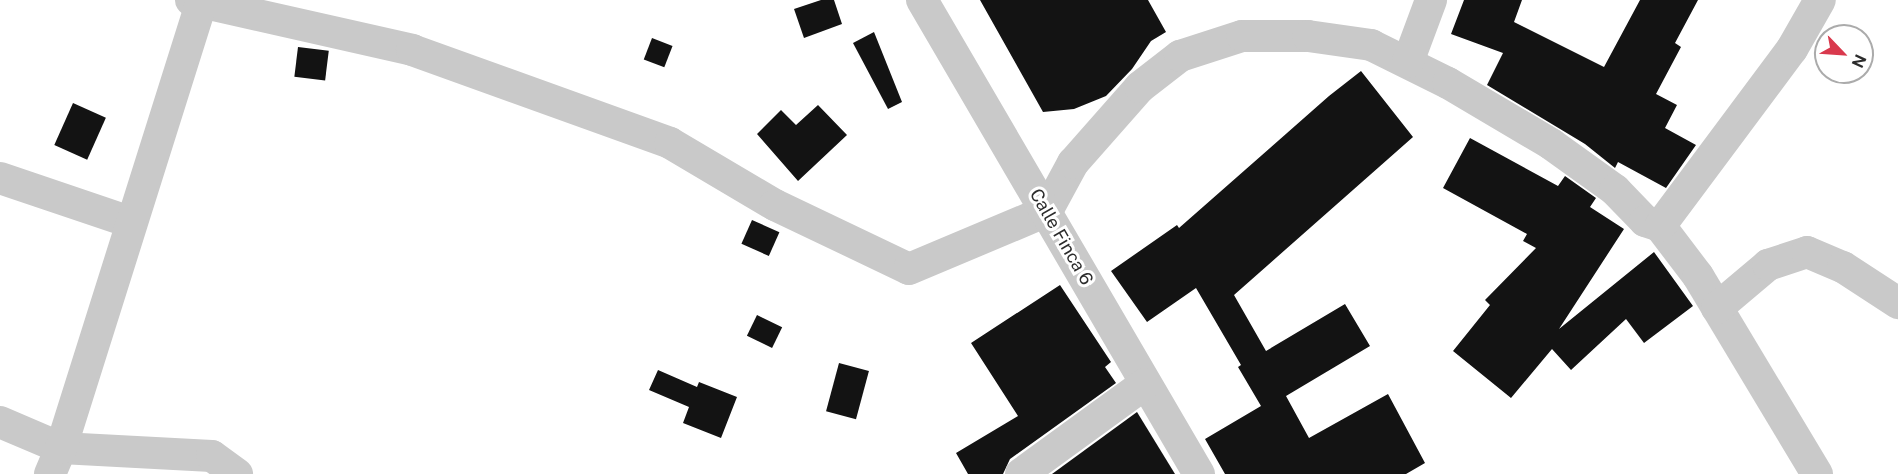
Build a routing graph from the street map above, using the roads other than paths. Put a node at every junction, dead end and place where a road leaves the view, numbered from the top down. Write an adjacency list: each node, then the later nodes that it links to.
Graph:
1 (922, 0): 7 (street, Calle Finca 6)
2 (1431, 0): 5 (street)
3 (1820, 0): 9 (street)
4 (198, 1): 7 (street); 8 (street)
5 (1408, 62): 7 (street); 9 (street)
6 (0, 178): 8 (street)
7 (1047, 211): 12 (street, Calle Finca 6)
8 (130, 222): 14 (street)
9 (1660, 226): 11 (street)
10 (1898, 303): 11 (street)
11 (1717, 308): 18 (street)
12 (1145, 384): 16 (street); 17 (street, Calle Finca 6)
13 (0, 422): 14 (street)
14 (55, 461): 15 (street)
15 (237, 474)
16 (1021, 474)
17 (1199, 474)
18 (1817, 474)

